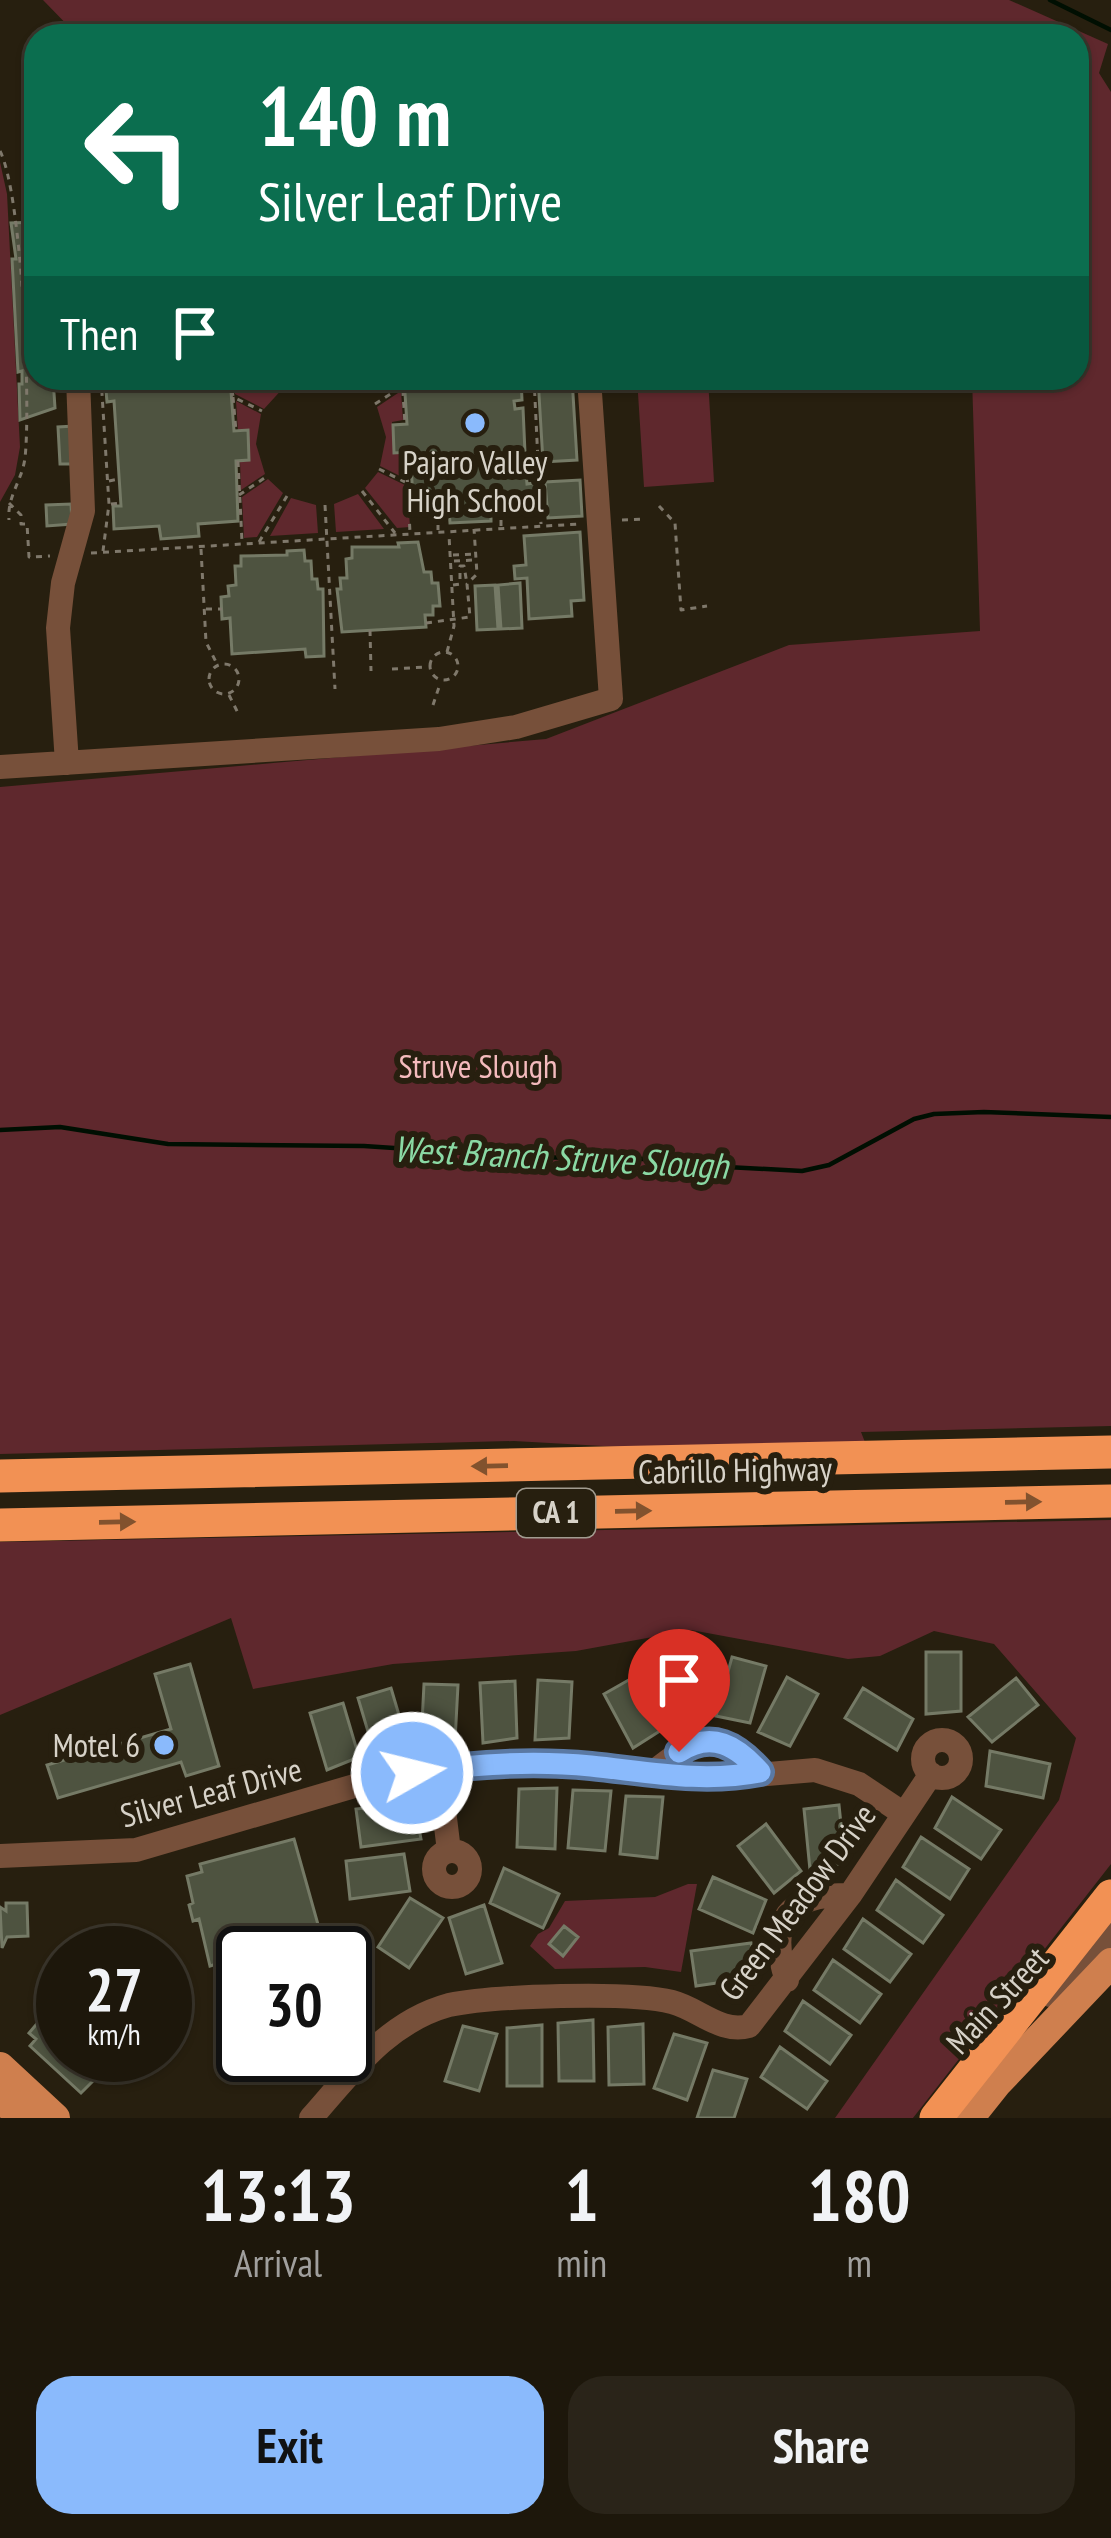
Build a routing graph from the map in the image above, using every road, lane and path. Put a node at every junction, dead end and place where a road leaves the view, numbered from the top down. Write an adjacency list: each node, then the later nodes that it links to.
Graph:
1 (0, 151): 2 (path)
2 (24, 385)
3 (24, 390): 30 (path)
4 (78, 390): 75 (street)
5 (102, 390): 15 (path)
6 (232, 390): 11 (path)
7 (396, 390): 12 (path)
8 (402, 390): 14 (path)
9 (535, 390): 39 (path)
10 (590, 390): 75 (street)
11 (233, 397): 13 (path); 17 (path)
12 (375, 404)
13 (262, 411)
14 (405, 424)
15 (104, 428): 16 (path); 23 (path)
16 (116, 428)
17 (236, 431)
18 (406, 452): 24 (path)
19 (238, 461): 26 (path)
20 (379, 469): 24 (path)
21 (266, 476): 26 (path)
22 (119, 479): 23 (path)
23 (107, 481): 32 (path)
24 (407, 483): 44 (path)
25 (362, 491): 45 (path)
26 (239, 495): 48 (path)
27 (287, 496): 47 (path)
28 (501, 498): 40 (path)
29 (438, 501): 43 (path)
30 (8, 502): 36 (path); 52 (path)
31 (121, 503): 32 (path)
32 (109, 504): 50 (path)
33 (325, 506): 46 (path)
34 (659, 506): 59 (path)
35 (644, 519): 37 (path)
36 (8, 520)
37 (620, 520)
38 (589, 523): 39 (path)
39 (541, 526): 40 (path)
40 (501, 528): 41 (path)
41 (474, 529): 42 (path); 53 (path)
42 (448, 531): 43 (path); 54 (path)
43 (438, 532): 44 (path)
44 (410, 533): 45 (path)
45 (396, 535): 46 (path)
46 (326, 540): 47 (path); 71 (path)
47 (258, 543): 48 (path)
48 (243, 544): 49 (path)
49 (201, 547): 50 (path); 60 (path)
50 (103, 552): 51 (path)
51 (83, 554)
52 (52, 556)
53 (476, 557): 54 (path); 55 (path)
54 (450, 558): 56 (path)
55 (467, 584): 56 (path); 62 (path)
56 (452, 585): 57 (path)
57 (452, 593): 58 (path); 62 (path)
58 (439, 595)
59 (707, 606)
60 (204, 609): 61 (path); 66 (path)
61 (221, 609)
62 (454, 619): 63 (path); 65 (path)
63 (426, 623)
64 (370, 630): 69 (path)
65 (448, 652): 67 (path); 70 (path)
66 (218, 666): 72 (path); 72 (path)
67 (430, 667): 68 (path); 70 (path)
68 (392, 669)
69 (371, 671)
70 (441, 680): 73 (path)
71 (335, 689)
72 (229, 694): 74 (path)
73 (433, 705)
74 (239, 715)
75 (67, 763): 76 (street)
76 (0, 767)
77 (1111, 1452): 78 (highway, Cabrillo Highway / CA 1, one-way to 78)
78 (0, 1476)
79 (1111, 1501): 80 (highway, Cabrillo Highway / CA 1, one-way to 79)
80 (0, 1525)
81 (439, 1769): 83 (street, Silver Leaf Drive); 86 (street); 87 (street, Silver Leaf Drive)
82 (760, 1772): 83 (street, Silver Leaf Drive); 83 (street); 85 (street, Silver Leaf Drive)
83 (651, 1774)
84 (931, 1774): 85 (street, Green Meadow Drive)
85 (904, 1814): 88 (street, Green Meadow Drive)
86 (449, 1851)
87 (0, 1856)
88 (850, 1895): 92 (street, Green Meadow Drive); 92 (street)
89 (1111, 1896): 98 (highway)
90 (1111, 1933): 98 (street, Main Street)
91 (1111, 1963): 99 (main road, Main Street)
92 (787, 1980): 97 (street, Green Meadow Drive)
93 (0, 2067): 96 (main road)
94 (0, 2097): 95 (main road)
95 (23, 2118)
96 (55, 2118)
97 (311, 2118)
98 (936, 2118)
99 (970, 2118)

